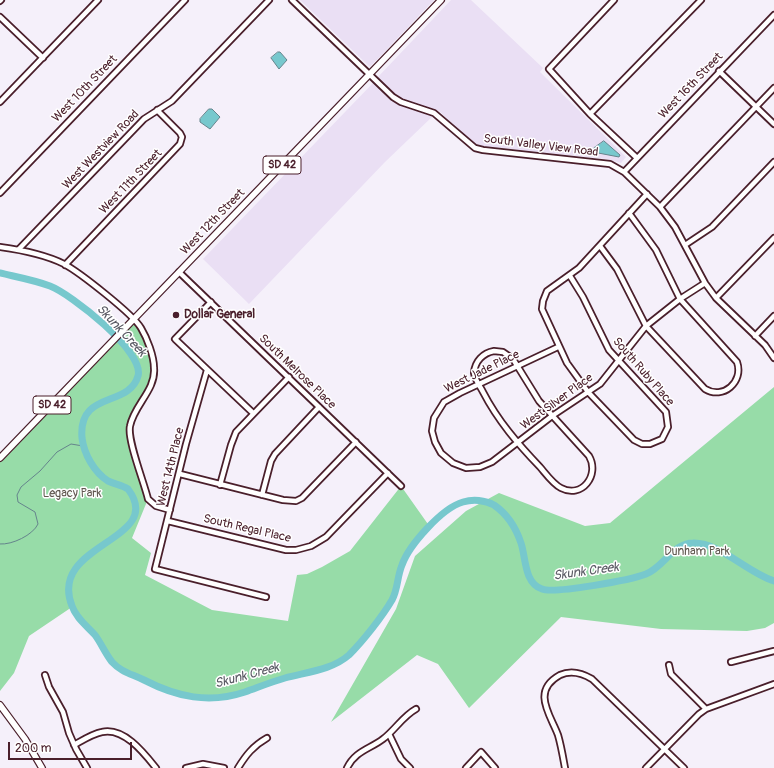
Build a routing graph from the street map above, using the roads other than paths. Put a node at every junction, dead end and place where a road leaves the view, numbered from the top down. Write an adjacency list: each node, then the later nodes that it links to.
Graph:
1 (98, 0): 10 (street)
2 (185, 0): 22 (street, West 10th Street)
3 (269, 0): 16 (street, West Westview Road)
4 (292, 0): 12 (street, South Valley View Road)
5 (441, 0): 12 (main road, West 12th Street / SD 42)
6 (614, 0): 17 (street)
7 (701, 0): 17 (street)
8 (774, 15): 11 (street, West 16th Street)
9 (0, 17): 10 (street)
10 (43, 58): 14 (street)
11 (720, 71): 15 (street); 19 (street, West 16th Street)
12 (370, 74): 21 (street, South Valley View Road); 32 (main road, West 12th Street / SD 42)
13 (774, 88): 15 (street)
14 (0, 102)
15 (756, 106): 18 (street); 24 (street)
16 (157, 110): 30 (street, West Westview Road); 31 (street, West 11th Street)
17 (590, 114): 19 (street)
18 (774, 124)
19 (637, 158): 21 (street, West 16th Street)
20 (774, 162): 28 (street)
21 (624, 172): 23 (street, South Valley View Road)
22 (0, 193)
23 (647, 194): 24 (street, South Valley View Road); 25 (street)
24 (660, 207): 28 (street, South Valley View Road)
25 (629, 213): 27 (street); 36 (street)
26 (774, 238): 35 (street)
27 (600, 246): 33 (street); 40 (street)
28 (685, 246): 34 (street, South Valley View Road)
29 (0, 247): 30 (street)
30 (19, 249): 31 (street)
31 (65, 265): 39 (street)
32 (179, 272): 37 (street, South Melrose Place); 39 (main road, West 12th Street / SD 42)
33 (570, 276): 42 (street); 44 (street, South Ruby Place)
34 (705, 282): 35 (street, South Valley View Road); 36 (street, West Silver Place)
35 (716, 298): 41 (street, South Valley View Road)
36 (680, 299): 40 (street, West Silver Place); 40 (street)
37 (211, 302): 46 (street); 47 (street, South Melrose Place)
38 (774, 316): 41 (street)
39 (134, 320): 56 (main road, West 12th Street / SD 42); 62 (street)
40 (646, 326): 44 (street, West Silver Place)
41 (755, 336): 43 (street, South Valley View Road)
42 (558, 347): 45 (street, West Jade Place); 49 (street)
43 (774, 358)
44 (619, 361): 49 (street, West Silver Place); 49 (street, South Ruby Place)
45 (518, 365): 48 (street, West Jade Place); 48 (street); 52 (street)
46 (207, 370): 51 (street); 58 (street, West 14th Place)
47 (288, 377): 50 (street, South Melrose Place); 51 (street)
48 (478, 384): 54 (street); 55 (street, West Jade Place)
49 (588, 392): 52 (street, West Silver Place)
50 (319, 407): 53 (street, South Melrose Place); 61 (street)
51 (253, 413): 59 (street)
52 (552, 416): 54 (street, West Silver Place); 54 (street)
53 (356, 442): 57 (street, South Melrose Place); 61 (street)
54 (517, 443): 55 (street, West Silver Place)
55 (441, 453)
56 (0, 458)
57 (388, 473): 60 (street, South Melrose Place); 63 (street, South Regal Place)
58 (180, 474): 59 (street); 62 (street, West 14th Place)
59 (220, 485): 61 (street)
60 (401, 486)
61 (262, 495)
62 (170, 510): 63 (street, West 14th Place)
63 (168, 521): 64 (street, West 14th Place)
64 (266, 597)
65 (774, 651): 66 (street)
66 (731, 662)
67 (669, 665): 72 (street)
68 (45, 675): 75 (street)
69 (774, 684): 72 (street)
70 (0, 705): 77 (main road)
71 (416, 709): 73 (street)
72 (706, 709): 76 (street)
73 (389, 734): 83 (street); 84 (street)
74 (266, 738): 82 (street)
75 (74, 745): 78 (street); 79 (street)
76 (665, 749): 87 (street); 88 (street); 89 (street)
77 (42, 768)
78 (87, 768)
79 (156, 768)
80 (186, 768): 81 (street)
81 (224, 768)
82 (238, 768)
83 (347, 768)
84 (410, 768)
85 (466, 768): 86 (street)
86 (495, 768)
87 (565, 768)
88 (646, 768)
89 (684, 768)

